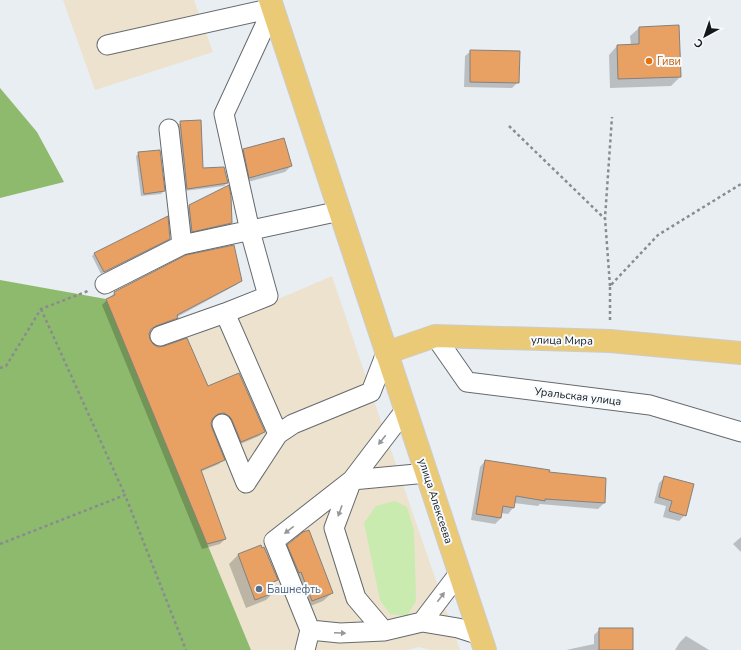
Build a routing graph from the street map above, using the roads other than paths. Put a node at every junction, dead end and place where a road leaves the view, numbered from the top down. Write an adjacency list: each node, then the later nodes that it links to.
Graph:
1 (272, 4): 2 (street); 4 (main road, улица Алексеева); 5 (street)
2 (107, 44)
3 (169, 129): 6 (street)
4 (340, 211): 5 (street); 11 (main road, улица Алексеева)
5 (250, 231): 6 (street); 8 (street)
6 (182, 245): 7 (street)
7 (105, 284)
8 (225, 313): 9 (street); 16 (street)
9 (160, 336)
10 (435, 336): 11 (main road, улица Мира); 12 (main road, улица Мира); 15 (street, Уральская улица)
11 (386, 353): 13 (main road, улица Алексеева); 16 (street)
12 (741, 353)
13 (406, 410): 17 (main road, улица Алексеева); 18 (street, one-way to 18)
14 (222, 424): 16 (street)
15 (741, 432)
16 (278, 434)
17 (427, 473): 18 (street); 19 (main road, улица Алексеева)
18 (352, 480): 21 (street, one-way to 21); 22 (street, one-way to 22)
19 (460, 572): 20 (street, one-way to 19); 23 (main road, улица Алексеева)
20 (422, 622): 22 (street); 23 (street)
21 (310, 630): 22 (street, one-way to 22); 24 (street)
22 (384, 631)
23 (482, 642)
24 (305, 650)

